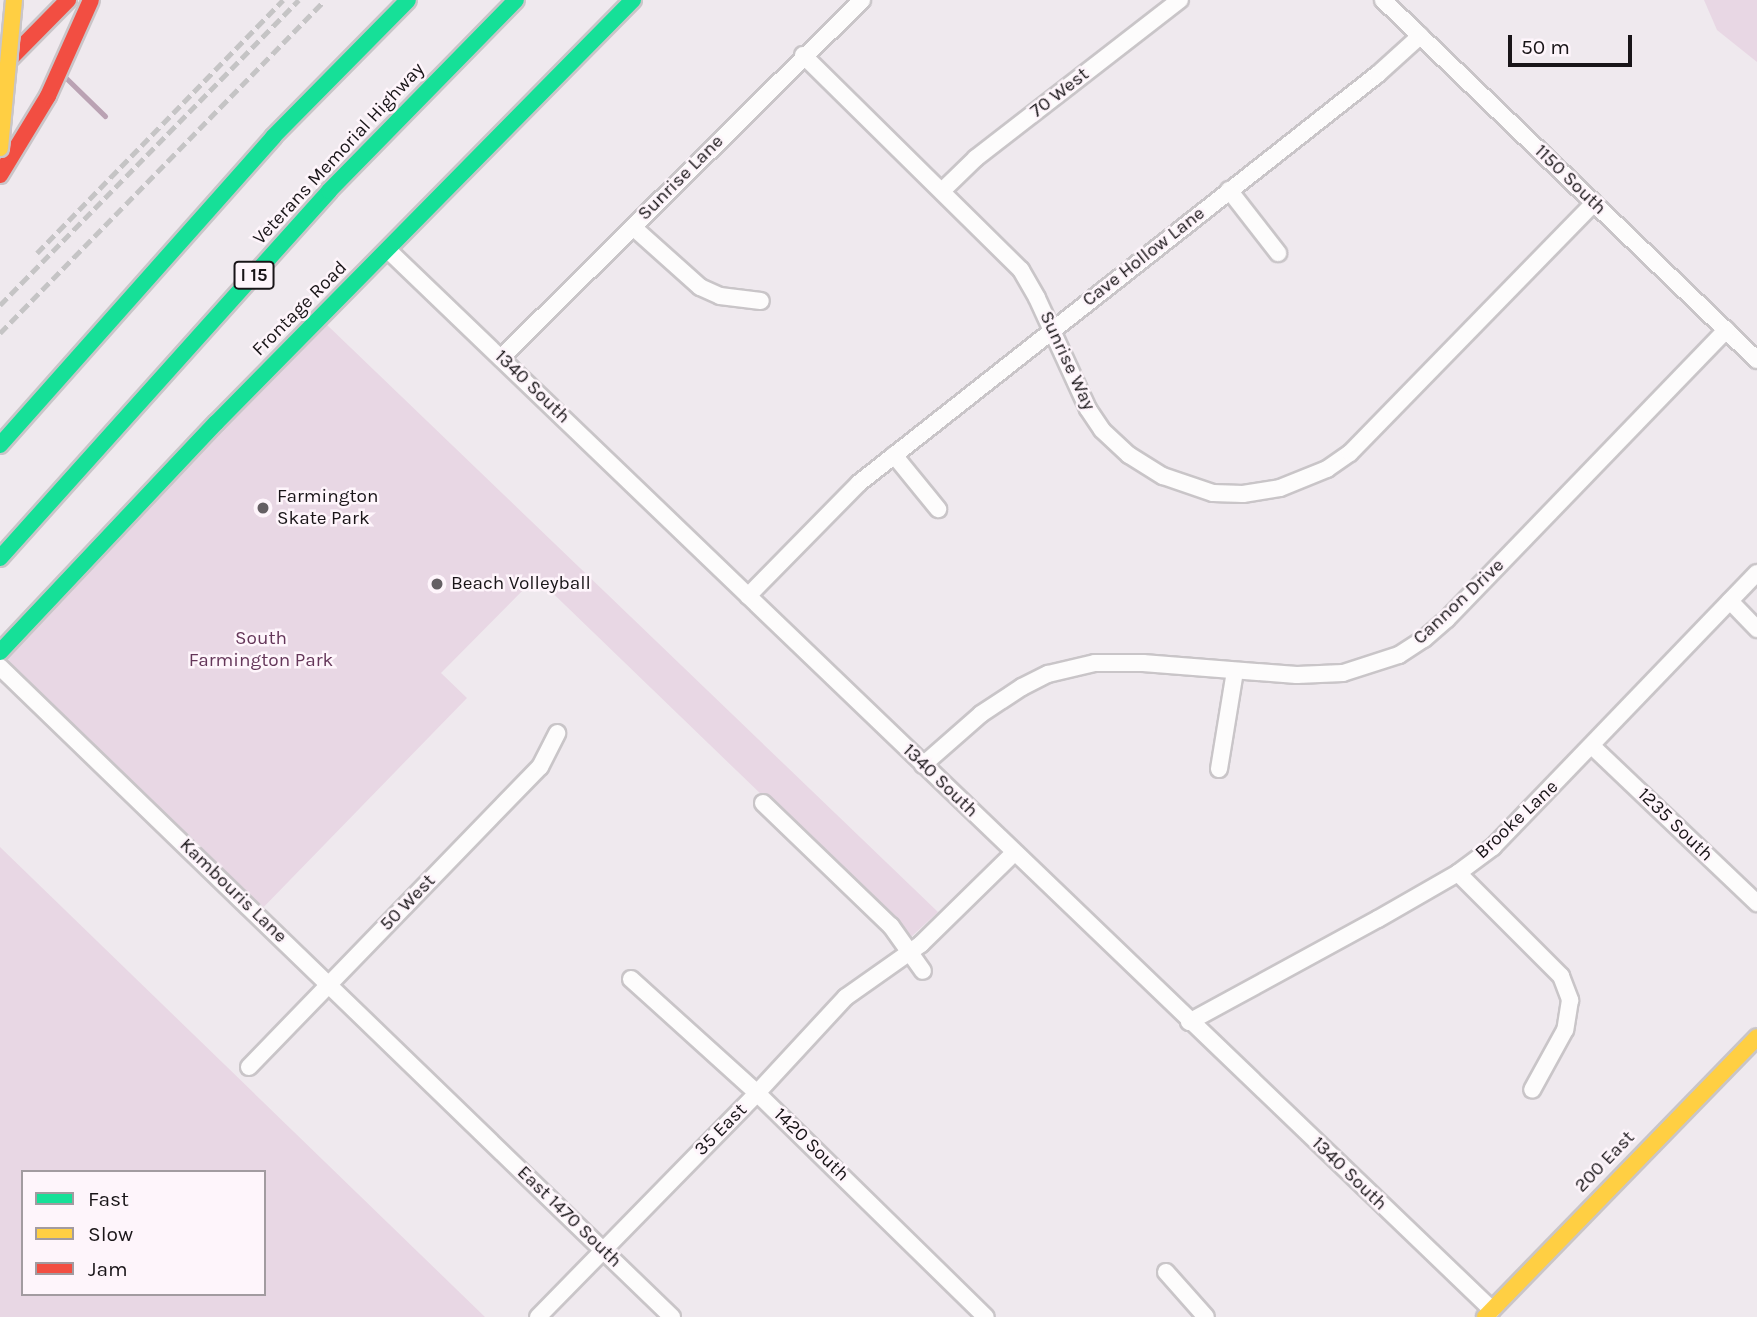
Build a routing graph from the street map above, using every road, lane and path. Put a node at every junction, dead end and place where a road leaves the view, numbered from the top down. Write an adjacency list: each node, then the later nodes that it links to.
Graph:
1 (14, 0): 13 (main road, bridge)
2 (68, 0): 12 (main road)
3 (91, 0): 14 (main road)
4 (408, 0): 26 (main road)
5 (516, 0): 29 (main road, Veterans Memorial Highway / I 15)
6 (633, 0): 19 (main road, Frontage Road)
7 (862, 0): 11 (street, Sunrise Lane)
8 (1180, 0): 15 (street, 70 West)
9 (1383, 0): 10 (street, 1150 South)
10 (1420, 36): 16 (street, Cave Hollow Lane); 17 (street, 1150 South)
11 (803, 55): 15 (street, Sunrise Way); 18 (street, Sunrise Lane)
12 (0, 69)
13 (0, 148)
14 (0, 175)
15 (943, 190): 23 (street, Sunrise Way)
16 (1229, 190): 20 (street); 23 (street, Cave Hollow Lane)
17 (1594, 203): 22 (street, 1150 South); 23 (street, Sunrise Way)
18 (633, 227): 21 (street); 24 (street, Sunrise Lane)
19 (389, 251): 24 (street, 1340 South); 34 (main road, Frontage Road)
20 (1278, 253)
21 (761, 301)
22 (1726, 330): 25 (street, 1150 South); 36 (street, Cannon Drive)
23 (1050, 331): 27 (street, Cave Hollow Lane)
24 (502, 357): 31 (street, 1340 South)
25 (1757, 360)
26 (0, 445)
27 (894, 455): 28 (street); 31 (street, Cave Hollow Lane)
28 (938, 509)
29 (0, 558)
30 (1757, 573): 32 (street, Brooke Lane)
31 (748, 596): 39 (street, 1340 South)
32 (1730, 601): 33 (street); 38 (street, Brooke Lane)
33 (1757, 629)
34 (0, 652)
35 (0, 667): 48 (street, Kambouris Lane)
36 (1235, 671): 39 (street, Cannon Drive); 40 (street)
37 (557, 733): 48 (street, 50 West)
38 (1592, 746): 43 (street, Brooke Lane); 44 (street, 1235 South)
39 (923, 765): 42 (street, 1340 South)
40 (1219, 769)
41 (763, 803): 45 (street)
42 (1014, 853): 45 (street, 35 East); 49 (street, 1340 South)
43 (1458, 873): 49 (street, Brooke Lane); 52 (street)
44 (1757, 903)
45 (911, 951): 46 (street); 53 (street, 35 East)
46 (923, 971)
47 (631, 979): 53 (street, 1420 South)
48 (329, 984): 51 (street, 50 West); 54 (street, Kambouris Lane)
49 (1189, 1022): 57 (street, 1340 South)
50 (1757, 1037): 57 (main road, 200 East)
51 (249, 1067)
52 (1532, 1090)
53 (757, 1093): 55 (street, 35 East); 60 (street, 1420 South)
54 (466, 1117): 55 (street, East 1470 South)
55 (603, 1249): 58 (street, 35 East); 59 (street, East 1470 South)
56 (1166, 1272): 61 (street)
57 (1488, 1313)
58 (538, 1317)
59 (672, 1317)
60 (986, 1317)
61 (1206, 1317)

